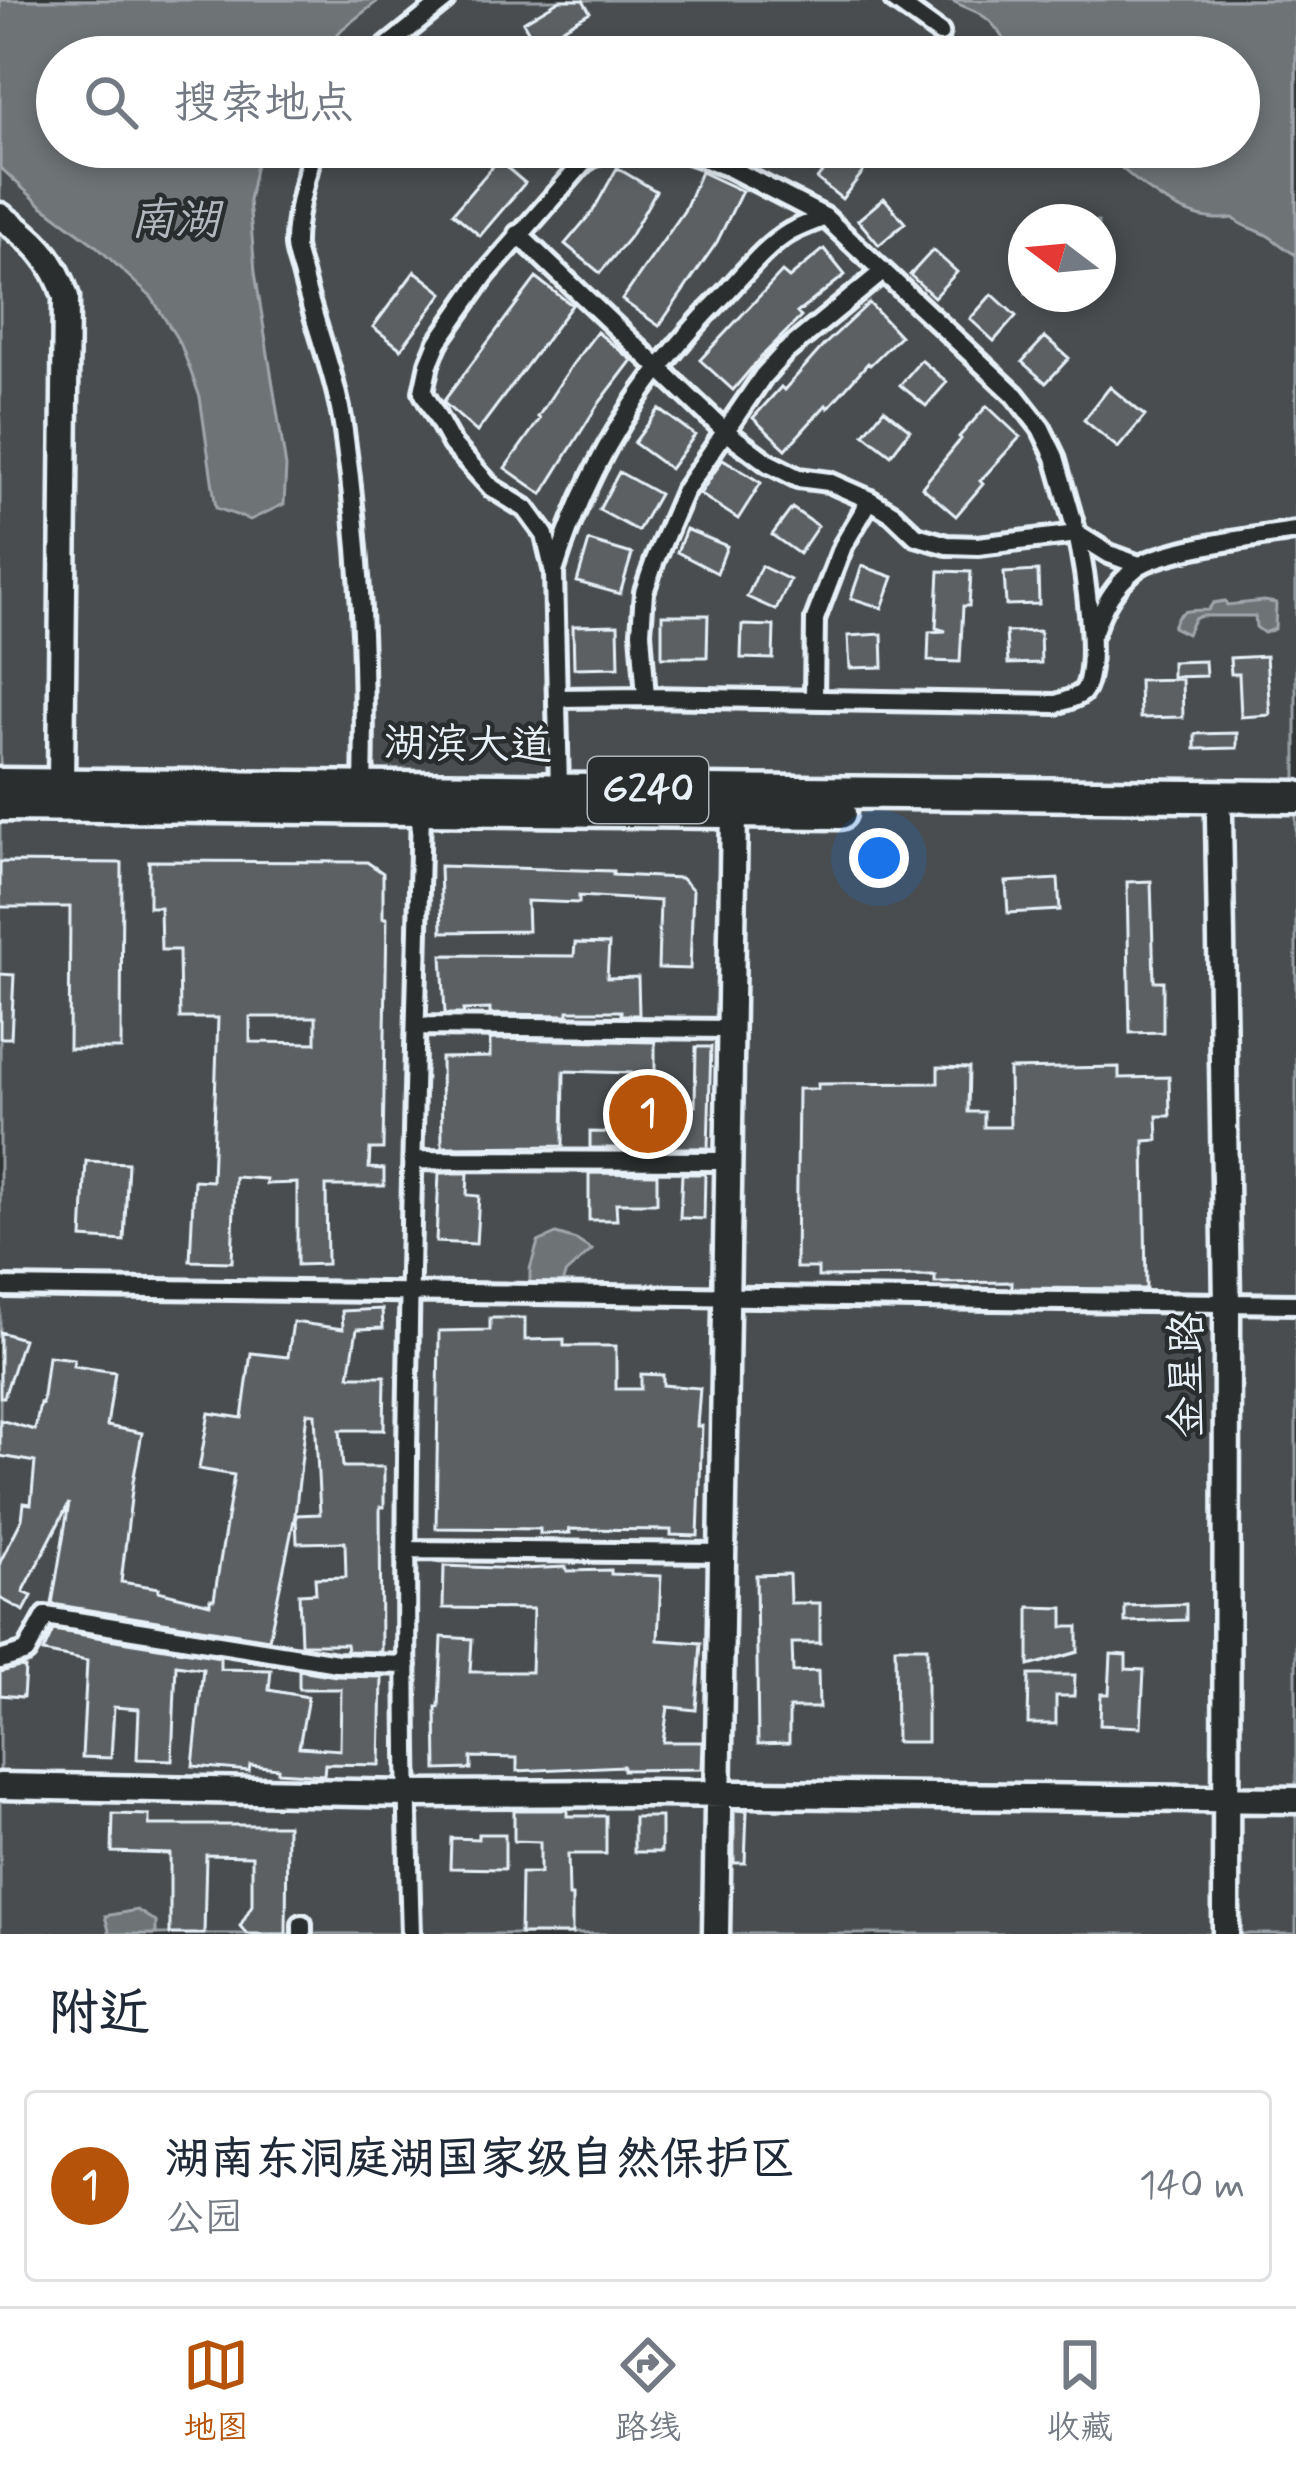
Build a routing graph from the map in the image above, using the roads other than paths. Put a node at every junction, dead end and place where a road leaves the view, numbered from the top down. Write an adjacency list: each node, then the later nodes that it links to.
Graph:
1 (445, 0): 4 (street)
2 (894, 0): 3 (street)
3 (940, 33)
4 (400, 36)
5 (309, 168): 25 (street)
6 (579, 168): 10 (street)
7 (730, 168): 9 (street)
8 (0, 215): 24 (street)
9 (825, 217): 12 (street); 16 (street)
10 (518, 234): 12 (street); 18 (street)
11 (880, 274): 13 (street)
12 (658, 367): 13 (street); 18 (street)
13 (725, 431): 14 (street); 20 (street)
14 (870, 500): 16 (street); 22 (street)
15 (1296, 531): 17 (street)
16 (1077, 534): 17 (street); 19 (street)
17 (1139, 565): 19 (street)
18 (554, 573): 21 (street)
19 (1089, 643): 22 (street)
20 (646, 697): 21 (street); 22 (street)
21 (557, 698): 26 (street)
22 (814, 698)
23 (0, 784): 24 (highway, 湖滨大道 / G240)
24 (62, 784): 25 (highway, 湖滨大道 / G240)
25 (363, 787): 26 (highway, 湖滨大道 / G240)
26 (559, 789): 27 (highway, 湖滨大道 / G240)
27 (1296, 797)
28 (0, 805): 29 (highway, 湖滨大道 / G240)
29 (421, 809): 30 (highway, 湖滨大道 / G240); 33 (street)
30 (734, 812): 31 (highway, 湖滨大道 / G240); 34 (street)
31 (1219, 817): 32 (highway, 湖滨大道 / G240); 40 (street, 金星路)
32 (1296, 818)
33 (416, 1026): 34 (street); 35 (street)
34 (730, 1029): 36 (street)
35 (414, 1160): 36 (street); 38 (street)
36 (728, 1161): 39 (street)
37 (0, 1287): 38 (street)
38 (410, 1293): 39 (street); 42 (street)
39 (726, 1297): 40 (street); 43 (street)
40 (1227, 1304): 41 (street); 49 (street, 金星路)
41 (1296, 1304)
42 (408, 1550): 43 (street); 45 (street)
43 (722, 1552): 48 (street)
44 (0, 1660): 45 (street)
45 (407, 1665): 47 (street)
46 (0, 1786): 47 (street)
47 (407, 1794): 48 (street); 51 (street)
48 (718, 1794): 49 (street); 52 (street)
49 (1226, 1800): 50 (street); 53 (street, 金星路)
50 (1296, 1801)
51 (411, 1934)
52 (716, 1934)
53 (1226, 1934)

